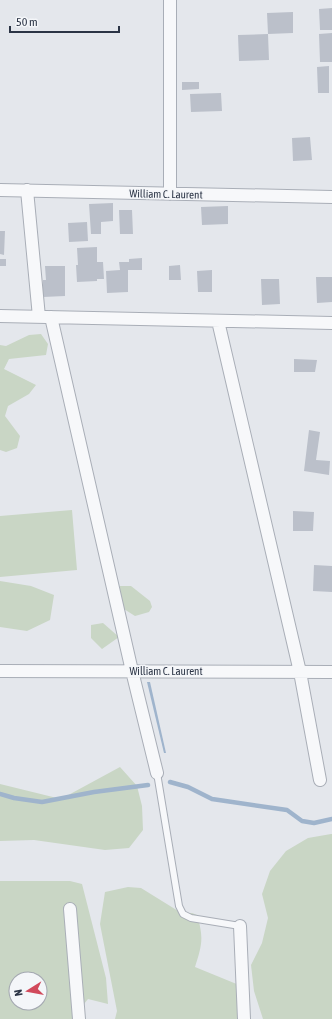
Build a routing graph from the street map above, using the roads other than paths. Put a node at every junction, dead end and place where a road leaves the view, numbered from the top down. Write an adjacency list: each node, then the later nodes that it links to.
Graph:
1 (170, 0): 4 (street)
2 (0, 190): 3 (street, William C. Laurent)
3 (27, 190): 4 (street, William C. Laurent); 7 (street)
4 (170, 194): 5 (street, William C. Laurent)
5 (332, 197)
6 (0, 316): 7 (street)
7 (39, 317): 8 (street)
8 (51, 317): 9 (street); 12 (street)
9 (218, 320): 10 (street); 13 (street)
10 (332, 323)
11 (0, 670): 12 (street, William C. Laurent)
12 (132, 671): 13 (street, William C. Laurent); 15 (street)
13 (300, 672): 14 (street, William C. Laurent); 16 (street)
14 (332, 672)
15 (157, 773): 18 (lane)
16 (320, 780)
17 (70, 909): 19 (street)
18 (240, 926): 20 (street)
19 (80, 1019)
20 (244, 1019)

